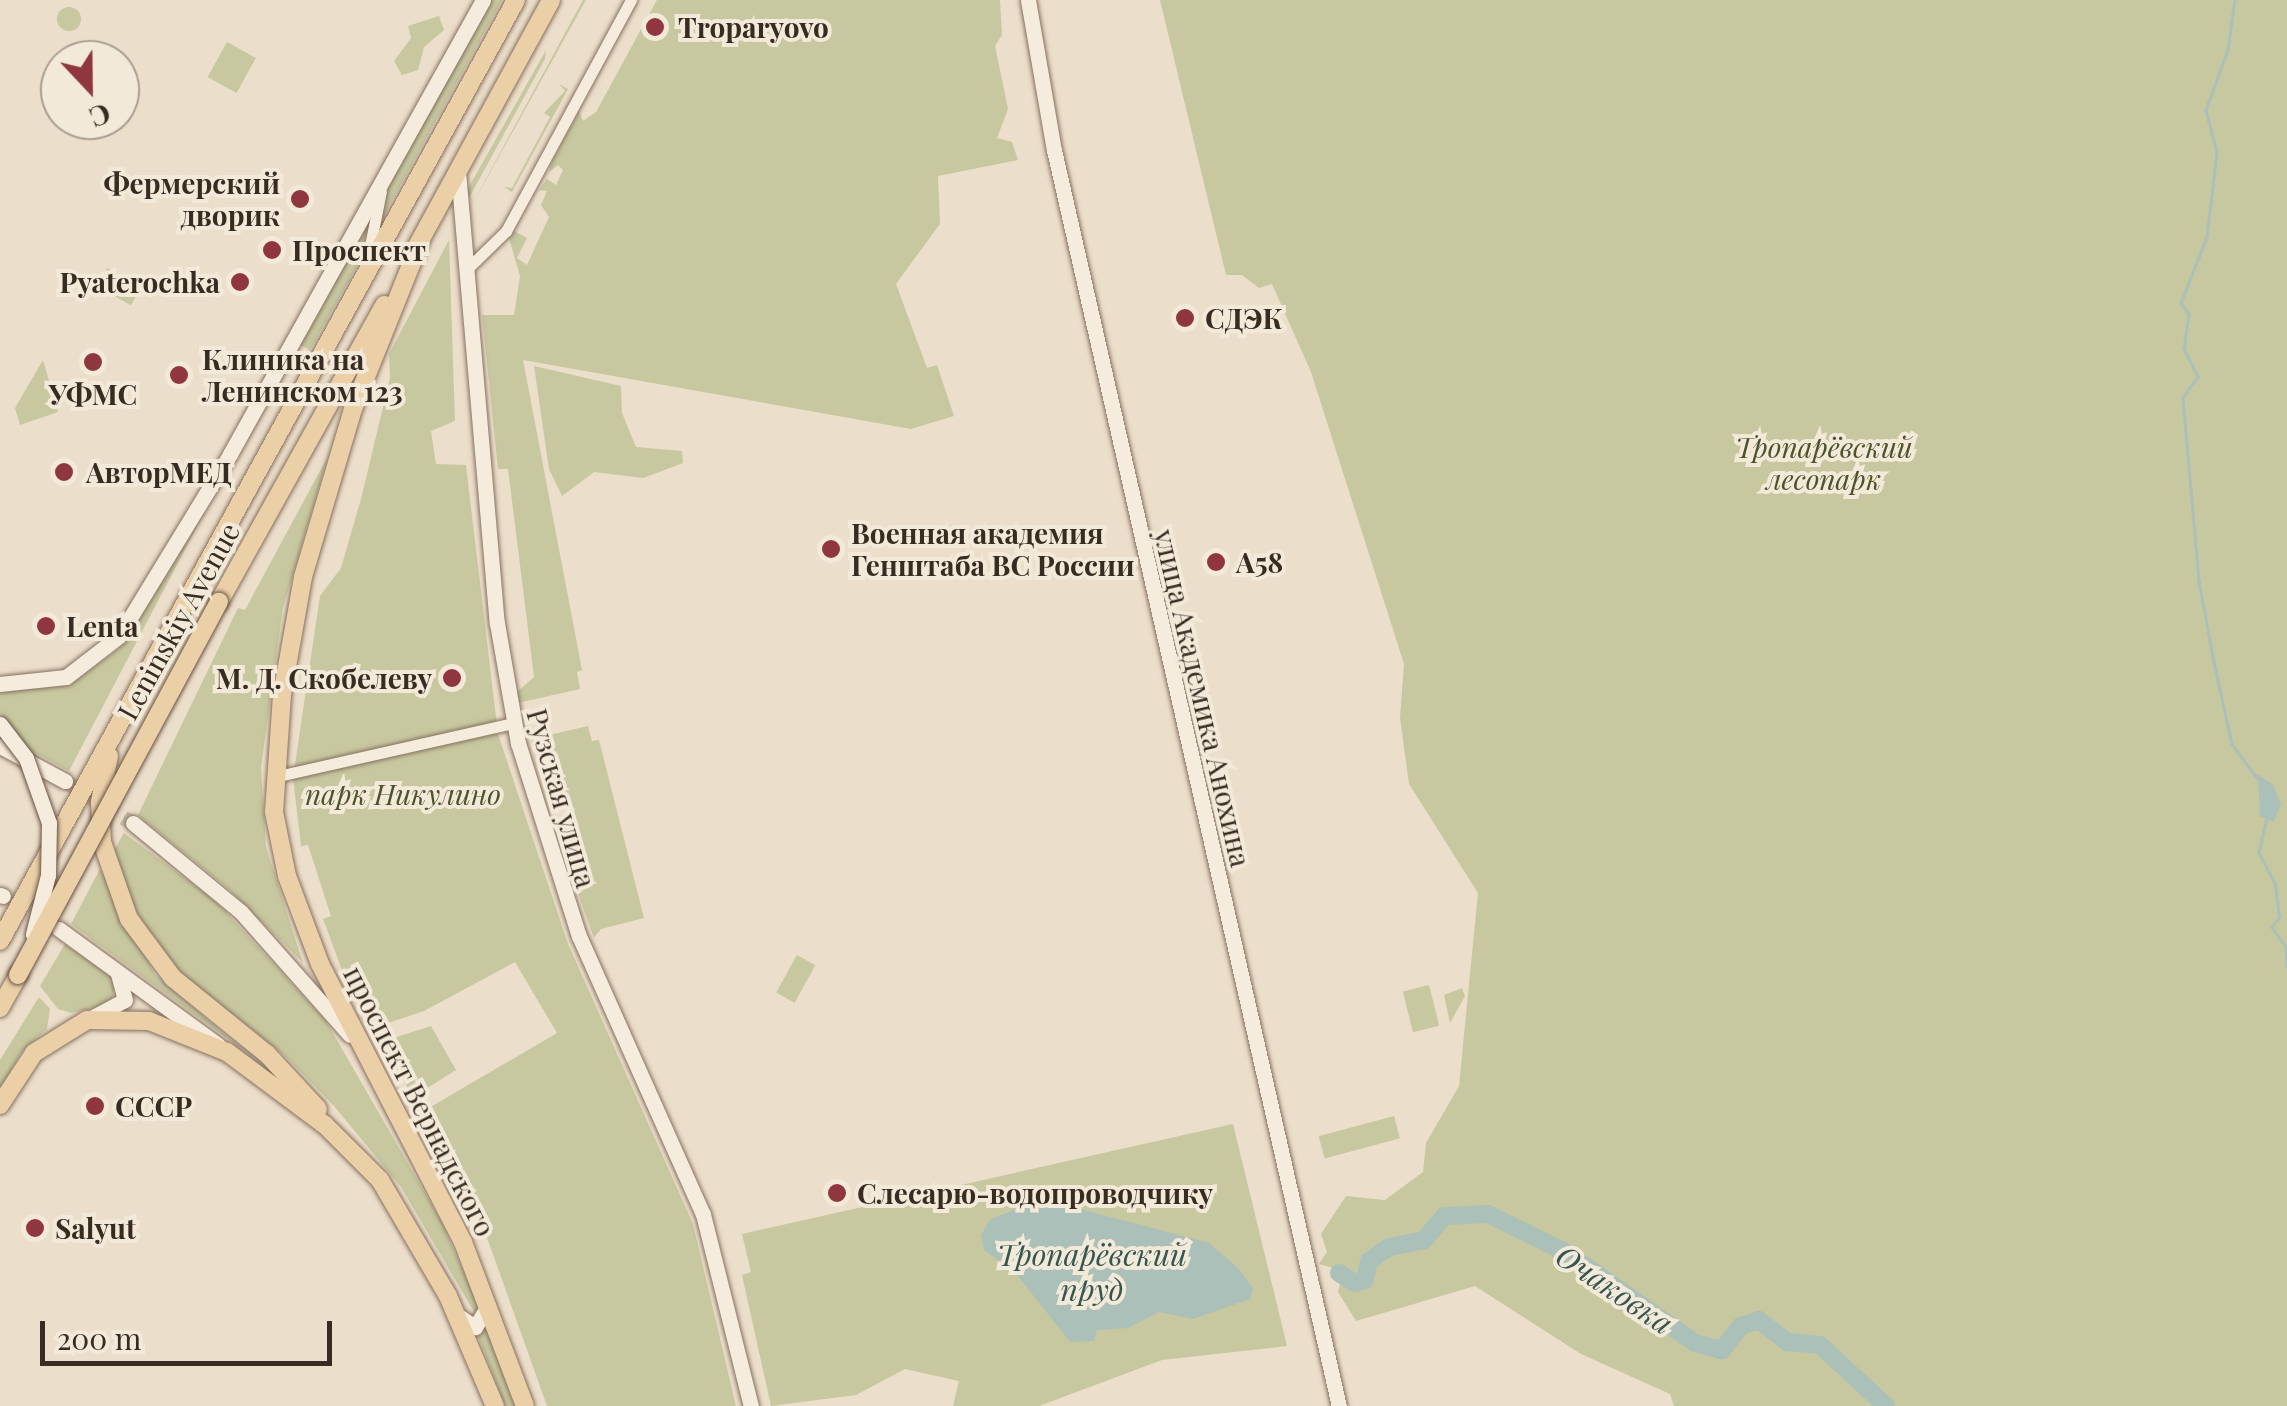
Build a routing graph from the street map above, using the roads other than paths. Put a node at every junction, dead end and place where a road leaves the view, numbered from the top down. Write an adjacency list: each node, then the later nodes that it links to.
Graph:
1 (483, 0): 7 (street)
2 (516, 0): 10 (main road, Leninskiy Avenue)
3 (551, 0): 6 (main road, Leninskiy Avenue)
4 (631, 0): 9 (street)
5 (1028, 0): 34 (street, улица Академика Анохина)
6 (458, 171): 8 (main road, Leninskiy Avenue); 9 (street, Рузская улица)
7 (384, 177): 10 (street); 11 (street)
8 (420, 240): 16 (main road, проспект Вернадского); 22 (main road, Leninskiy Avenue, bridge)
9 (466, 270): 13 (street, Рузская улица)
10 (364, 275): 14 (main road, Leninskiy Avenue)
11 (0, 684)
12 (0, 724): 22 (street, bridge)
13 (514, 724): 16 (street); 33 (street, Рузская улица)
14 (118, 725): 20 (main road, Leninskiy Avenue); 28 (main road)
15 (0, 746): 17 (street)
16 (274, 777): 25 (main road, проспект Вернадского)
17 (64, 781)
18 (133, 823): 25 (street)
19 (59, 929): 21 (street)
20 (0, 941)
21 (108, 964): 24 (street); 26 (street)
22 (18, 975): 23 (main road, Leninskiy Avenue)
23 (0, 1008)
24 (88, 1020): 26 (main road); 27 (main road)
25 (355, 1042): 29 (main road, проспект Вернадского)
26 (227, 1052): 28 (main road)
27 (0, 1106)
28 (354, 1151): 30 (main road)
29 (488, 1300): 30 (street); 32 (main road, проспект Вернадского)
30 (456, 1315): 31 (main road)
31 (495, 1406)
32 (525, 1406)
33 (751, 1406)
34 (1338, 1406)

